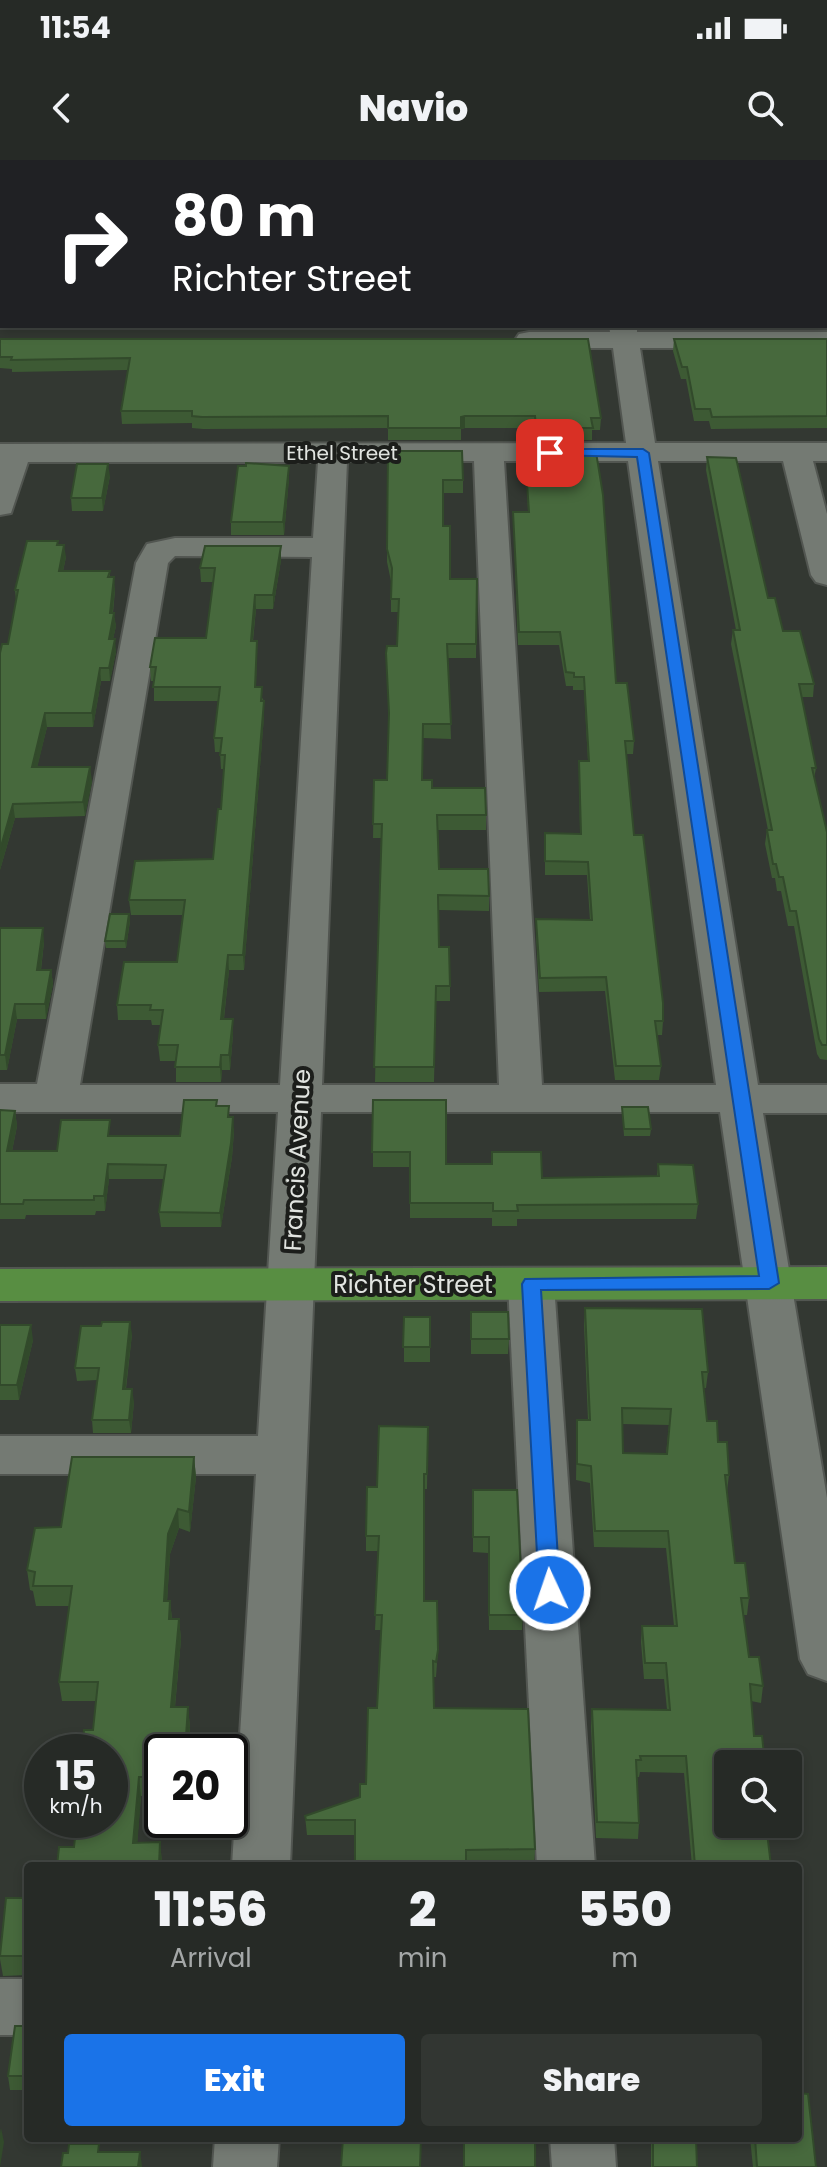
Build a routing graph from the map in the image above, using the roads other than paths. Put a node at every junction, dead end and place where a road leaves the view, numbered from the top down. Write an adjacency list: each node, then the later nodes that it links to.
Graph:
1 (624, 333): 2 (street); 3 (street); 8 (street)
2 (500, 340)
3 (827, 340)
4 (827, 452): 9 (street, Ethel Street)
5 (8, 453): 6 (street, Ethel Street); 10 (street)
6 (333, 453): 7 (street, Ethel Street); 11 (street, Francis Avenue)
7 (489, 453): 8 (street, Ethel Street); 16 (street)
8 (643, 453): 9 (street, Ethel Street); 17 (street)
9 (796, 453): 12 (street)
10 (0, 506)
11 (329, 548): 13 (street, Francis Avenue); 15 (street)
12 (827, 575)
13 (299, 1097): 15 (street); 16 (street); 21 (street, Francis Avenue)
14 (0, 1098): 15 (street)
15 (56, 1098)
16 (521, 1099): 17 (street)
17 (739, 1099): 18 (street); 19 (street)
18 (827, 1099)
19 (769, 1283): 20 (main road, Richter Street); 22 (main road, Richter Street); 26 (street)
20 (827, 1283)
21 (291, 1284): 22 (main road, Richter Street); 23 (main road, Richter Street); 25 (street, Francis Avenue)
22 (531, 1284): 28 (street)
23 (0, 1285)
24 (0, 1455): 25 (street)
25 (284, 1455): 27 (street, Francis Avenue)
26 (827, 1659)
27 (261, 1862)
28 (566, 1862)
29 (0, 2007): 30 (street)
30 (24, 2007)
31 (247, 2142): 33 (street)
32 (582, 2142): 34 (street)
33 (245, 2167)
34 (584, 2167)

